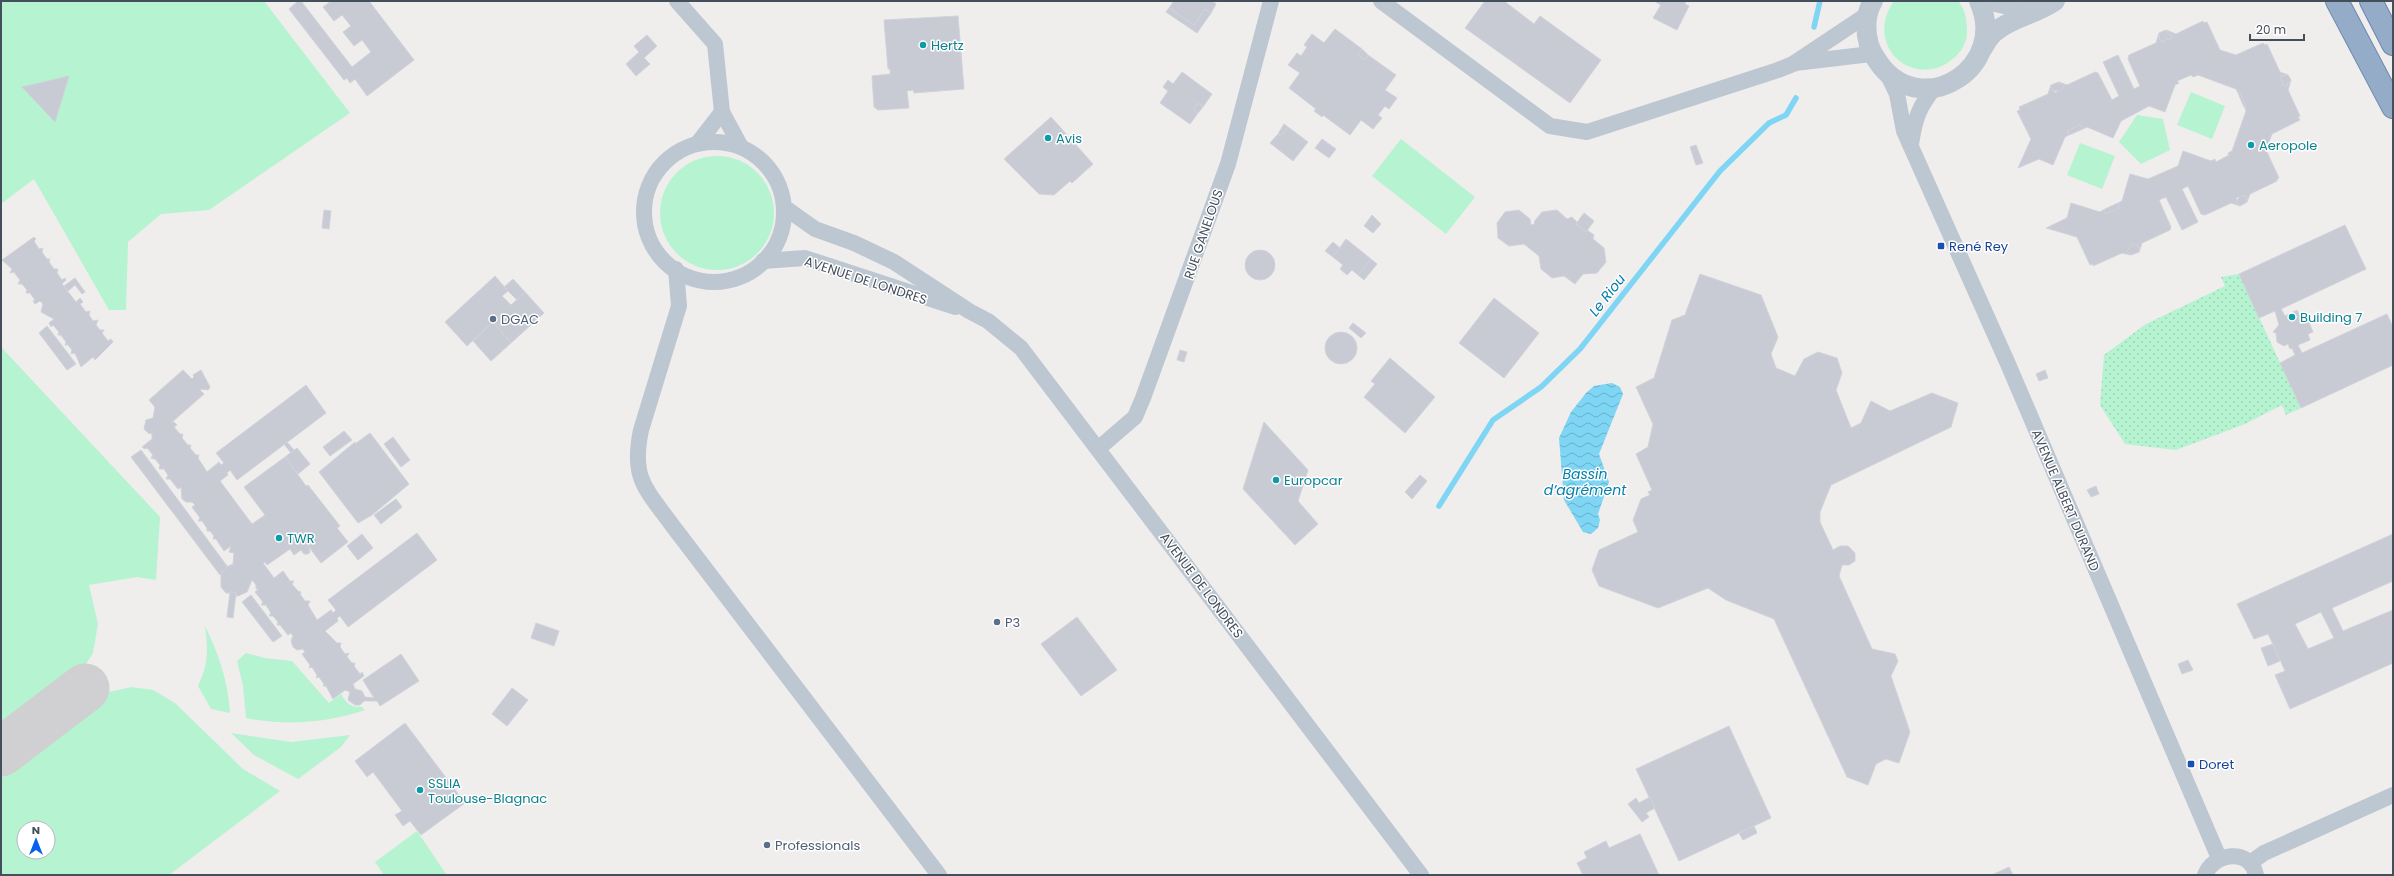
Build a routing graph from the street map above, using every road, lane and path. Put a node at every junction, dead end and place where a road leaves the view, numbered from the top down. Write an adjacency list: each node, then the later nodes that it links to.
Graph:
1 (677, 1): 18 (street)
2 (1272, 1): 26 (street, RUE GANELOUS)
3 (1381, 1): 14 (street)
4 (1979, 1): 12 (street)
5 (1991, 1): 6 (street)
6 (2030, 1)
7 (2055, 1): 12 (street)
8 (2337, 1): 17 (highway)
9 (2371, 1): 11 (highway)
10 (1870, 8): 13 (street); 14 (street)
11 (2393, 44)
12 (1982, 49): 16 (street)
13 (1872, 54): 14 (street); 15 (street)
14 (1793, 64)
15 (1888, 75): 16 (street); 20 (street, AVENUE ALBERT DURAND)
16 (1936, 86): 20 (street)
17 (2393, 107)
18 (722, 112): 19 (street); 21 (street)
19 (698, 143): 21 (street); 24 (street)
20 (1911, 144): 28 (street, AVENUE ALBERT DURAND)
21 (741, 147): 22 (street)
22 (784, 207): 23 (street); 25 (street, AVENUE DE LONDRES)
23 (763, 261): 24 (street); 25 (street, AVENUE DE LONDRES)
24 (676, 269): 30 (street)
25 (969, 311): 26 (street, AVENUE DE LONDRES)
26 (1099, 448): 31 (street, AVENUE DE LONDRES)
27 (2393, 795): 29 (street)
28 (2219, 858): 29 (street); 32 (street)
29 (2253, 869)
30 (939, 875)
31 (1421, 875)
32 (2205, 875)

